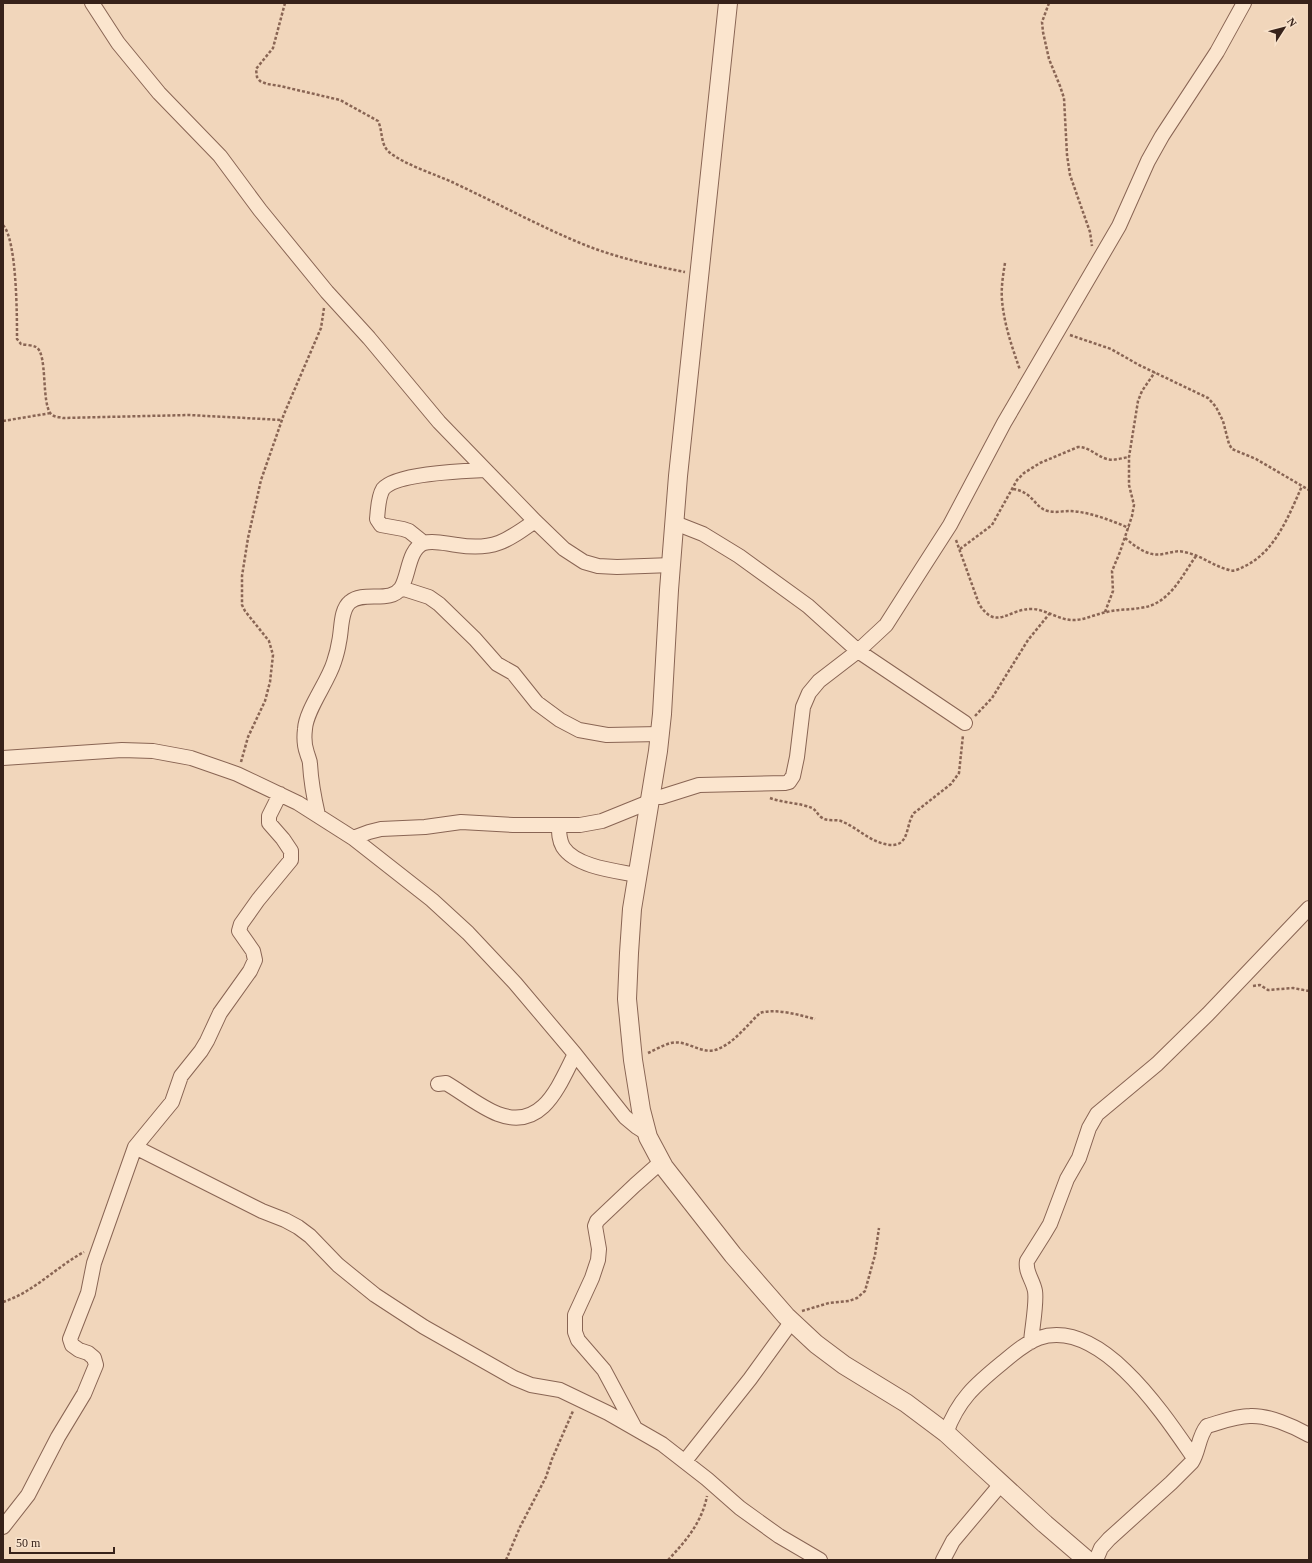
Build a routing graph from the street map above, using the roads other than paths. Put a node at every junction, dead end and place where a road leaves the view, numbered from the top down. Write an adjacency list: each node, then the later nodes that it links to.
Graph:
1 (92, 3): 4 (street)
2 (728, 3): 6 (street)
3 (1244, 3): 10 (street)
4 (485, 470): 5 (street); 7 (street)
5 (535, 521): 7 (street); 8 (street)
6 (675, 523): 8 (street); 10 (street)
7 (424, 543): 9 (street)
8 (672, 565): 12 (street)
9 (402, 588): 12 (street); 16 (street)
10 (858, 651): 11 (street); 15 (street)
11 (965, 723)
12 (660, 734): 15 (street)
13 (3, 758): 14 (street)
14 (280, 794): 16 (street); 24 (street)
15 (650, 799): 17 (street); 19 (street)
16 (318, 815): 18 (street)
17 (559, 826): 18 (street); 19 (street)
18 (353, 838): 21 (street)
19 (637, 874): 23 (street)
20 (1309, 908): 27 (street)
21 (576, 1054): 22 (street); 23 (street)
22 (438, 1084)
23 (648, 1134): 25 (street)
24 (135, 1147): 28 (street); 34 (street)
25 (661, 1162): 26 (street); 28 (street)
26 (789, 1318): 29 (street); 32 (street)
27 (1031, 1342): 29 (street); 31 (street)
28 (635, 1428): 32 (street)
29 (946, 1433): 33 (street)
30 (1309, 1435): 31 (street)
31 (1194, 1458): 38 (street)
32 (685, 1461): 35 (street)
33 (1001, 1484): 36 (street); 37 (street)
34 (3, 1527)
35 (820, 1560)
36 (943, 1560)
37 (1087, 1560)
38 (1096, 1560)

